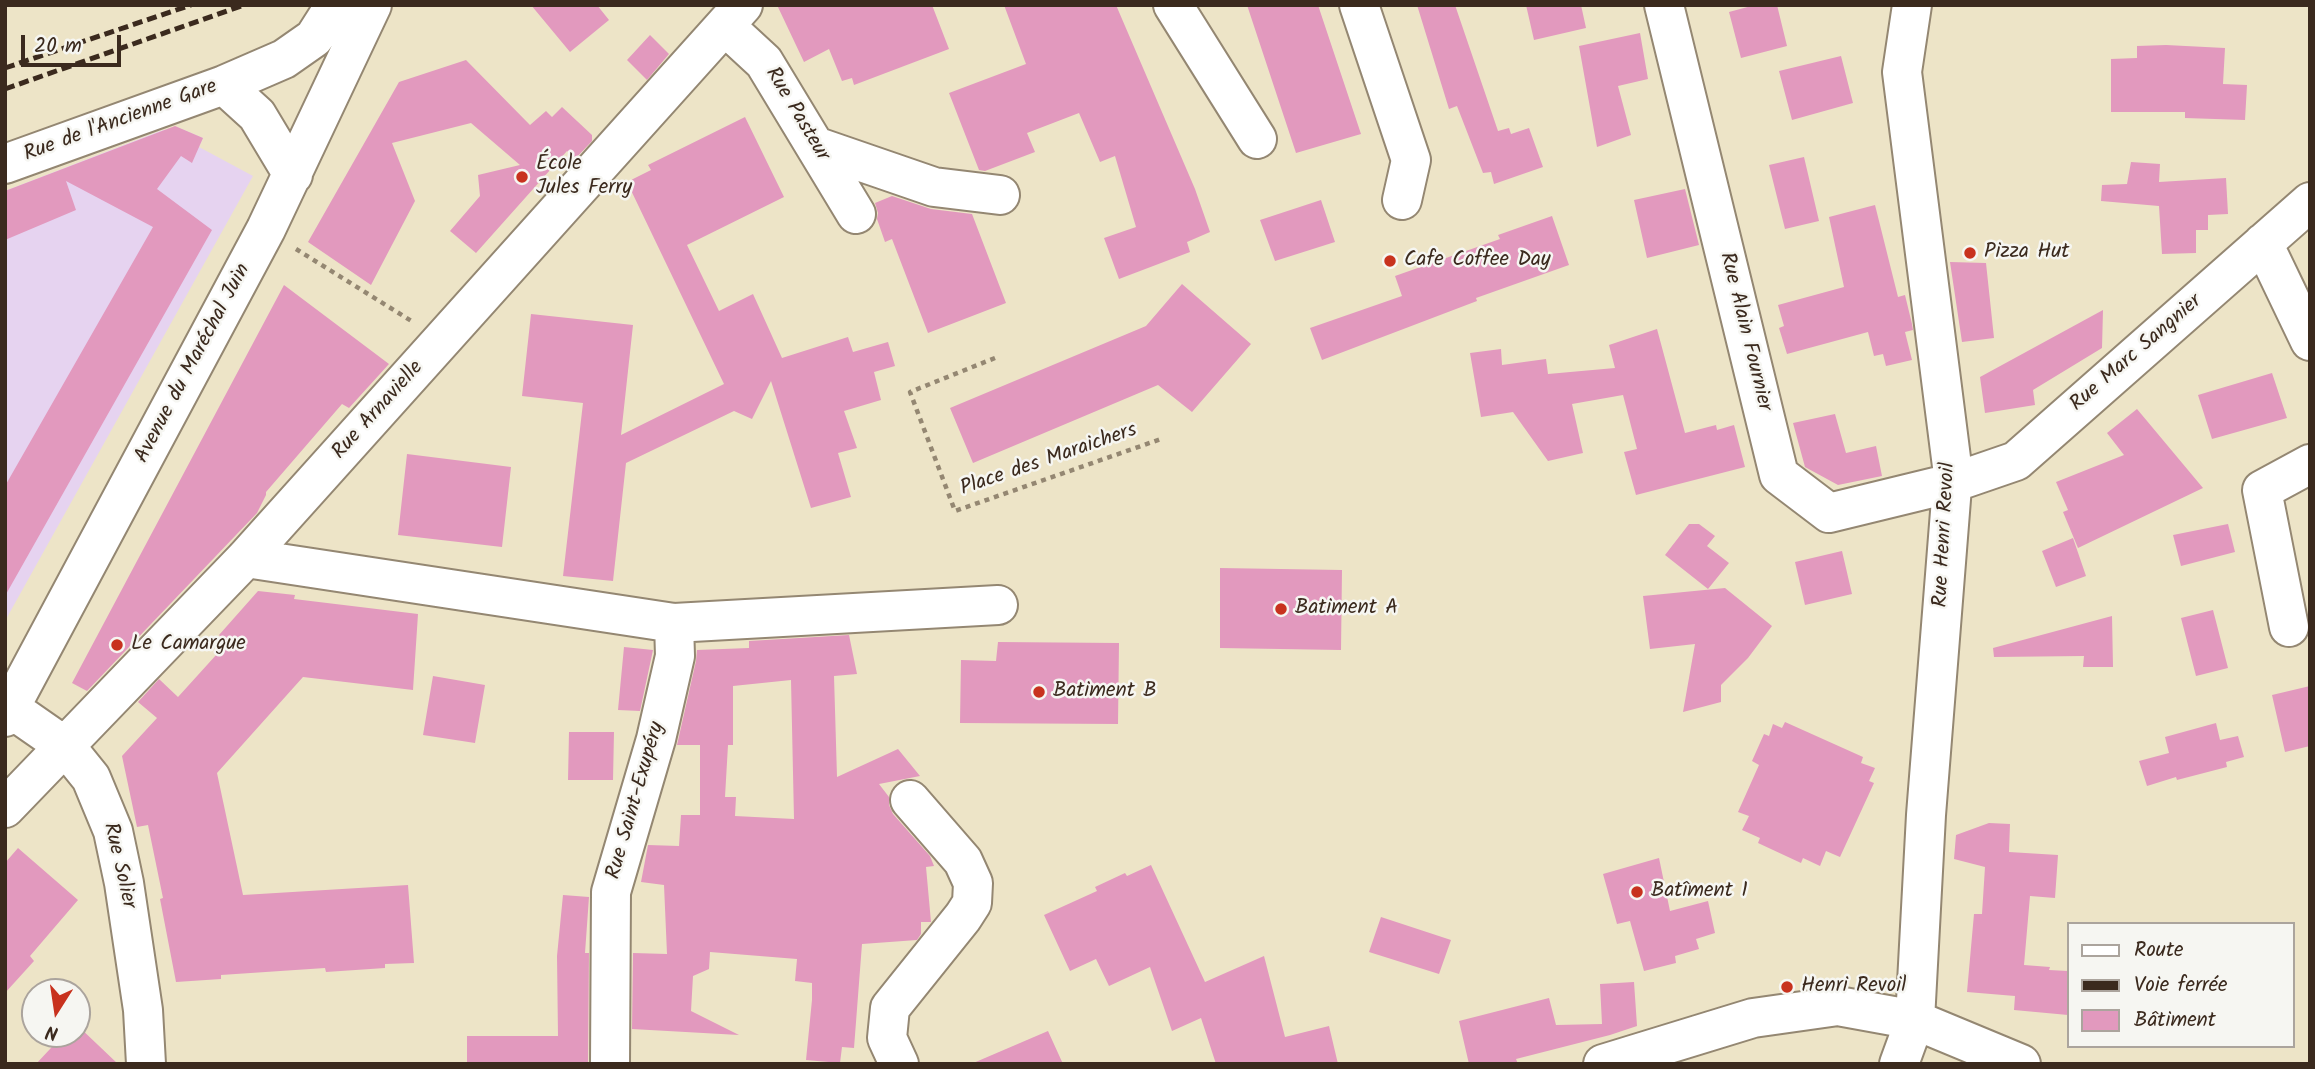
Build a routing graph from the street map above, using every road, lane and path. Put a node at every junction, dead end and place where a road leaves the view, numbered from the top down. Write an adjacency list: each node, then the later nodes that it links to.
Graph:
1 (335, 5): 8 (street, Rue de l'Ancienne Gare)
2 (372, 5): 12 (street, Avenue du Maréchal Juin)
3 (1173, 5): 9 (street)
4 (1359, 5): 14 (street)
5 (1664, 5): 24 (street, Rue Alain Fournier)
6 (1912, 5): 24 (street, Rue Henri Revoil)
7 (734, 15): 10 (street, Rue Pasteur); 25 (street, Rue Arnavielle)
8 (224, 85): 11 (street, Rue de l'Ancienne Gare); 12 (street)
9 (1257, 139)
10 (815, 146): 13 (street); 16 (street, Rue Pasteur)
11 (5, 164)
12 (293, 175): 17 (street, Avenue du Maréchal Juin)
13 (1000, 195)
14 (1402, 200)
15 (2310, 202): 18 (street, Rue Marc Sangnier)
16 (856, 214)
17 (266, 229): 19 (path); 29 (street, Avenue du Maréchal Juin)
18 (2263, 243): 20 (street); 24 (street, Rue Marc Sangnier)
19 (414, 322)
20 (2310, 341)
21 (995, 358): 22 (path, Place des Maraichers)
22 (1161, 439)
23 (2310, 464): 28 (street)
24 (1952, 484): 33 (street, Rue Henri Revoil)
25 (246, 558): 27 (street); 30 (street, Rue Arnavielle)
26 (998, 605): 27 (street)
27 (674, 623): 35 (street, Rue Saint-Exupéry)
28 (2289, 627)
29 (8, 713): 30 (street, Rue Solier)
30 (66, 747): 32 (street, Rue Arnavielle); 34 (street, Rue Solier)
31 (910, 800): 36 (street)
32 (5, 808)
33 (1915, 1020): 37 (street); 38 (street, Rue Henri Revoil); 39 (street)
34 (146, 1064)
35 (610, 1064)
36 (899, 1064)
37 (1603, 1064)
38 (1899, 1064)
39 (2021, 1064)

